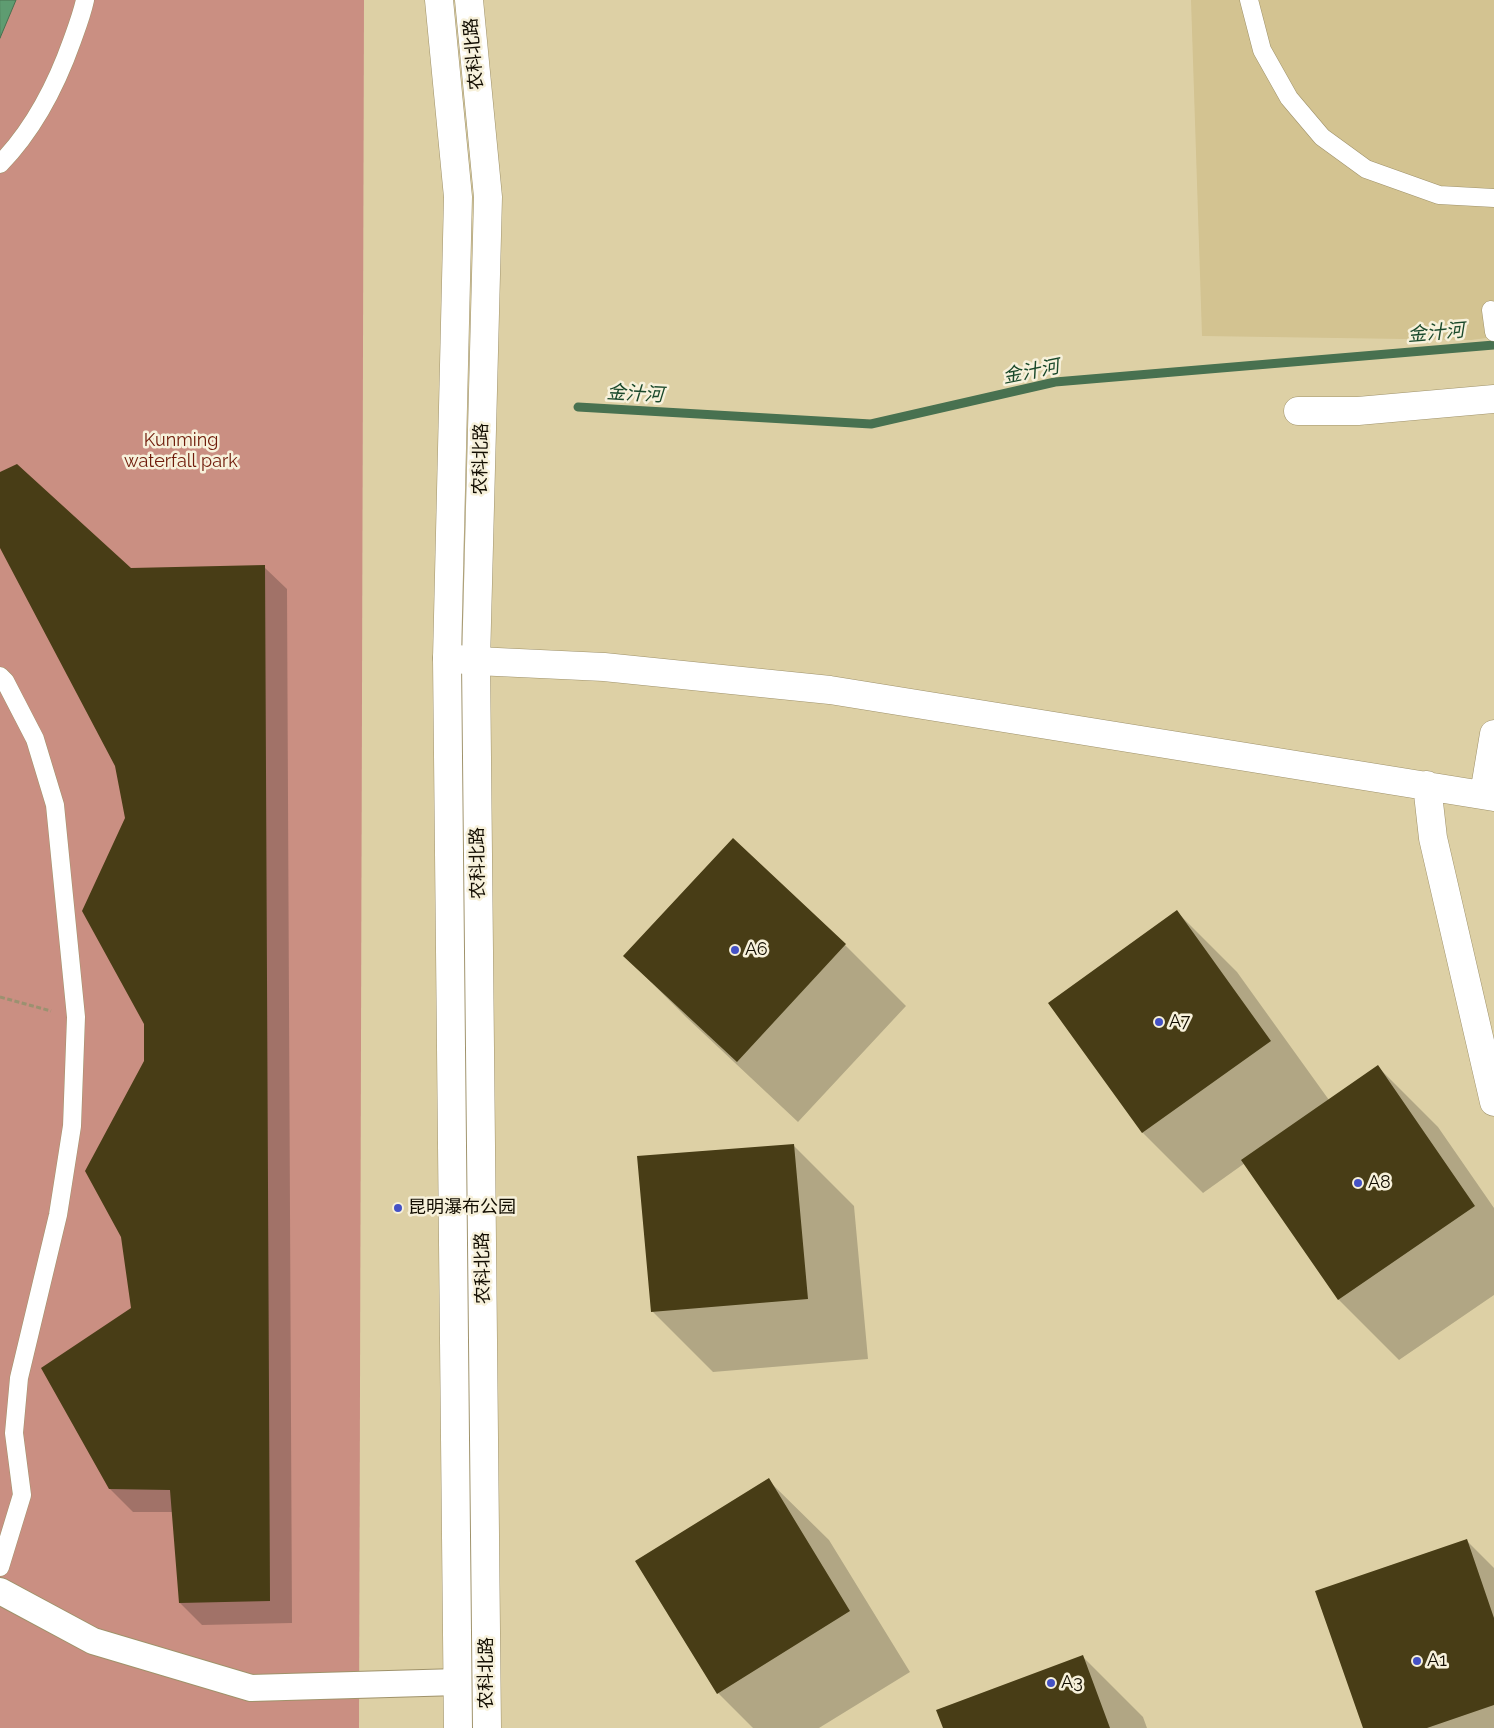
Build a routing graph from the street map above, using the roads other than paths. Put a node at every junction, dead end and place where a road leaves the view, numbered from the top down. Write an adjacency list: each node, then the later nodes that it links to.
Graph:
1 (85, 0): 5 (lane)
2 (439, 0): 11 (main road, 农科北路)
3 (469, 0): 12 (main road, 农科北路)
4 (1249, 0): 6 (lane)
5 (0, 164)
6 (1494, 198)
7 (1491, 310): 8 (lane)
8 (1494, 332)
9 (1494, 399): 10 (main road)
10 (1298, 411)
11 (447, 658): 12 (main road); 20 (main road, 农科北路)
12 (476, 661): 15 (main road); 22 (main road, 农科北路)
13 (0, 676): 18 (lane)
14 (1494, 734): 16 (main road)
15 (1427, 785): 16 (main road); 17 (main road)
16 (1489, 796)
17 (1494, 1102)
18 (0, 1567)
19 (0, 1591): 20 (street)
20 (458, 1682): 21 (main road, 农科北路)
21 (458, 1728)
22 (487, 1728)

